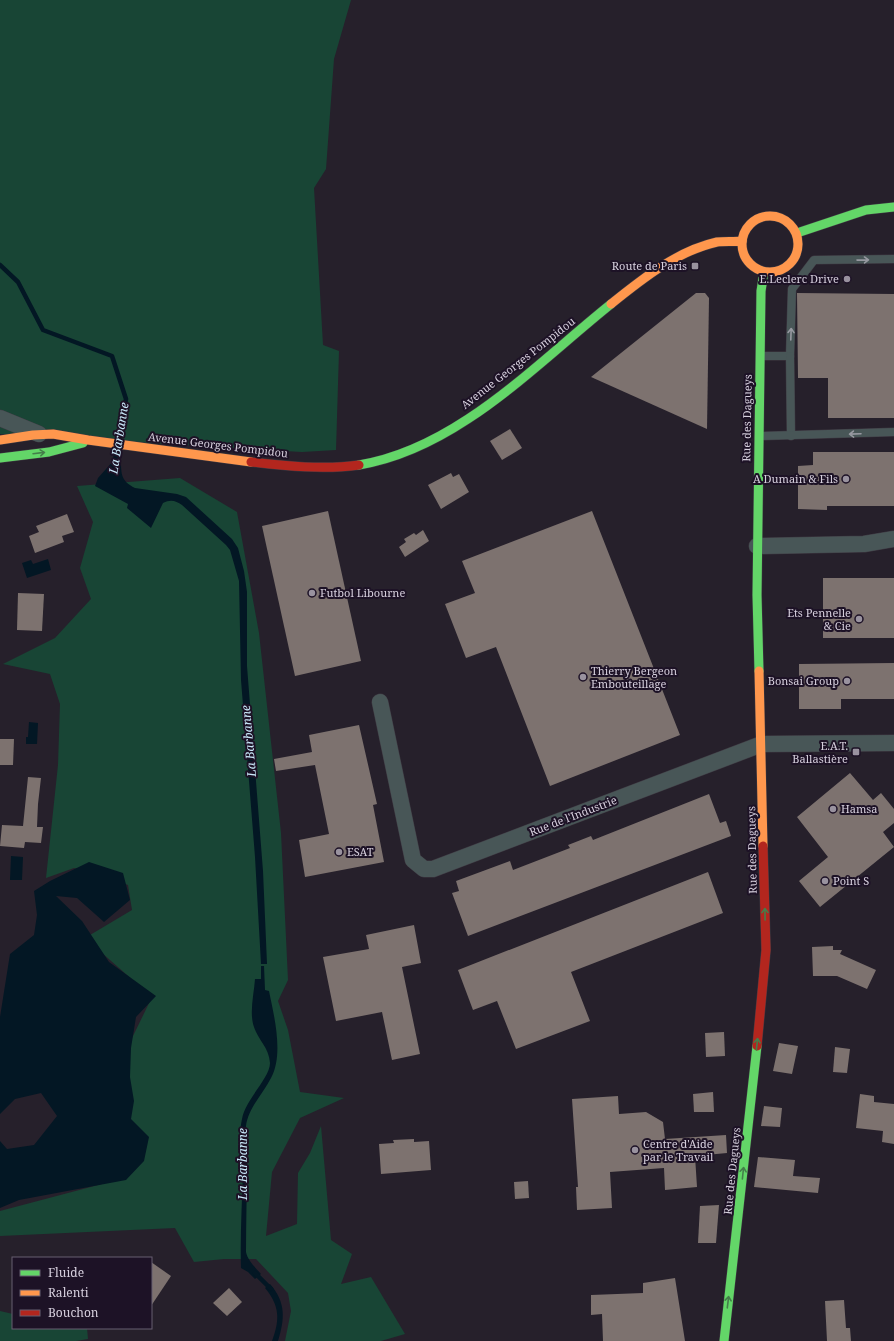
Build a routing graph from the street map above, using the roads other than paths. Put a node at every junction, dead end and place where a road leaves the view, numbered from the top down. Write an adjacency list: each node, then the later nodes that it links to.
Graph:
1 (894, 207): 2 (main road)
2 (797, 233): 3 (main road); 5 (main road)
3 (742, 241): 5 (main road); 14 (main road, Avenue Georges Pompidou)
4 (894, 259): 7 (lane, one-way to 4)
5 (764, 272): 6 (main road, Rue des Dagueys)
6 (760, 356): 7 (lane); 11 (main road, Rue des Dagueys)
7 (790, 356): 12 (lane)
8 (0, 418): 10 (street)
9 (894, 432): 12 (lane, one-way to 12)
10 (40, 434): 13 (main road); 14 (main road)
11 (759, 436): 12 (lane); 17 (main road, Rue des Dagueys)
12 (792, 436)
13 (0, 440)
14 (90, 441): 15 (main road, one-way to 14)
15 (0, 458)
16 (894, 539): 17 (street)
17 (757, 546): 20 (main road, Rue des Dagueys)
18 (380, 702): 20 (street, Rue de l'Industrie)
19 (894, 743): 20 (street, Rue de l'Industrie)
20 (762, 744): 21 (main road, Rue des Dagueys, one-way to 20)
21 (724, 1341)

